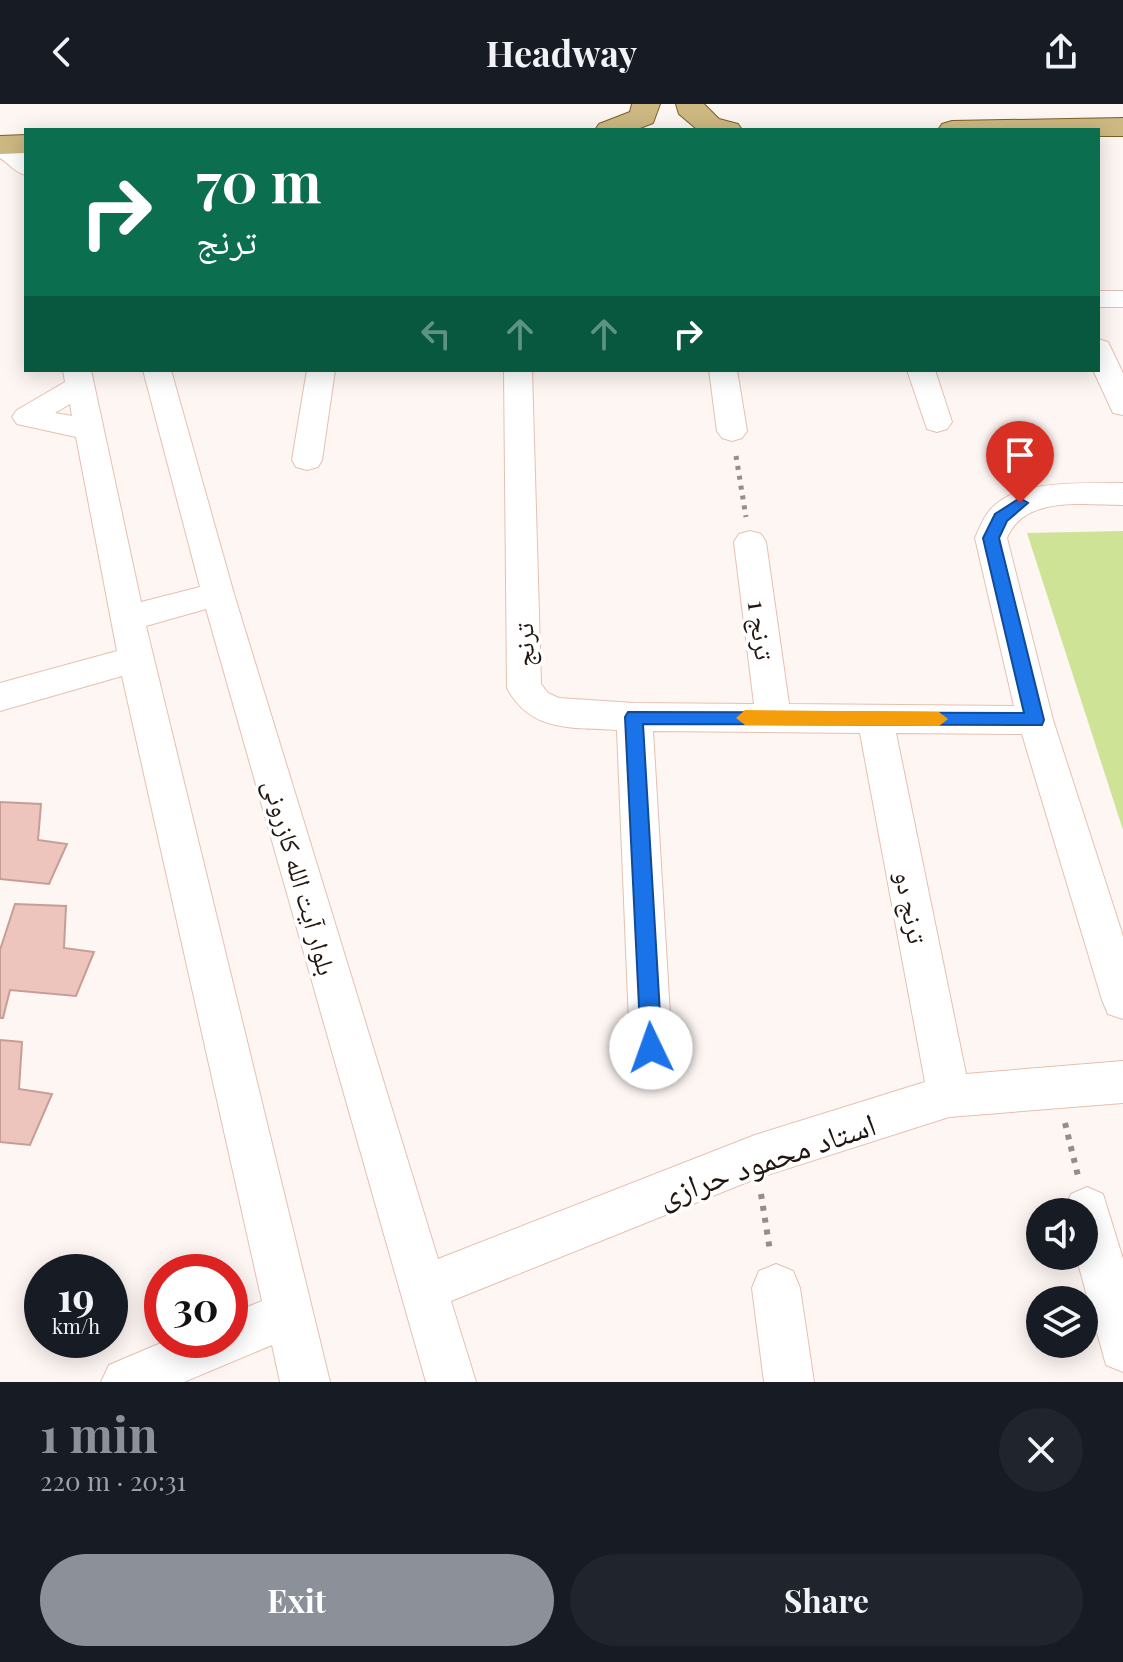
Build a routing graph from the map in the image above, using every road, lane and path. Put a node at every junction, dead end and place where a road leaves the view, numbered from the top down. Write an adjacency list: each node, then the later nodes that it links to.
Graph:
1 (646, 104): 4 (main road)
2 (690, 104): 5 (main road)
3 (1123, 127): 6 (main road)
4 (614, 128)
5 (720, 128)
6 (1066, 128)
7 (24, 144): 8 (main road)
8 (0, 147): 9 (street)
9 (24, 165)
10 (1100, 299): 11 (street)
11 (1123, 299)
12 (1100, 353): 19 (street)
13 (158, 372): 27 (street, بلوار آیت الله کازرونی)
14 (321, 372): 24 (street)
15 (518, 372): 31 (street, ترنج)
16 (723, 372): 23 (street)
17 (922, 372): 21 (street)
18 (79, 378): 20 (street); 22 (street)
19 (1123, 406)
20 (14, 415): 22 (street)
21 (937, 422)
22 (91, 430): 28 (street)
23 (732, 431): 26 (path)
24 (307, 460)
25 (1123, 494): 34 (street)
26 (750, 542): 32 (street, ترنج 1)
27 (218, 594): 28 (street); 44 (street, بلوار آیت الله کازرونی)
28 (128, 618): 29 (street)
29 (136, 659): 30 (street); 45 (street)
30 (0, 697)
31 (634, 717): 32 (street, ترنج); 36 (street)
32 (773, 718): 33 (street, ترنج)
33 (875, 718): 34 (street, ترنج); 39 (street, ترنج دو)
34 (1035, 720): 35 (street)
35 (1123, 1000)
36 (651, 1048)
37 (1123, 1082): 38 (street, استاد محمود حرازی)
38 (1055, 1087): 39 (street, استاد محمود حرازی); 41 (path)
39 (949, 1096): 40 (street, استاد محمود حرازی)
40 (755, 1157): 43 (path); 44 (street, استاد محمود حرازی)
41 (1084, 1198)
42 (1098, 1252): 47 (street)
43 (776, 1288): 52 (street)
44 (422, 1289): 51 (street, بلوار آیت الله کازرونی)
45 (290, 1313): 46 (street); 50 (street)
46 (248, 1331)
47 (1123, 1348)
48 (183, 1358): 49 (street)
49 (126, 1382)
50 (305, 1382)
51 (451, 1382)
52 (789, 1382)

